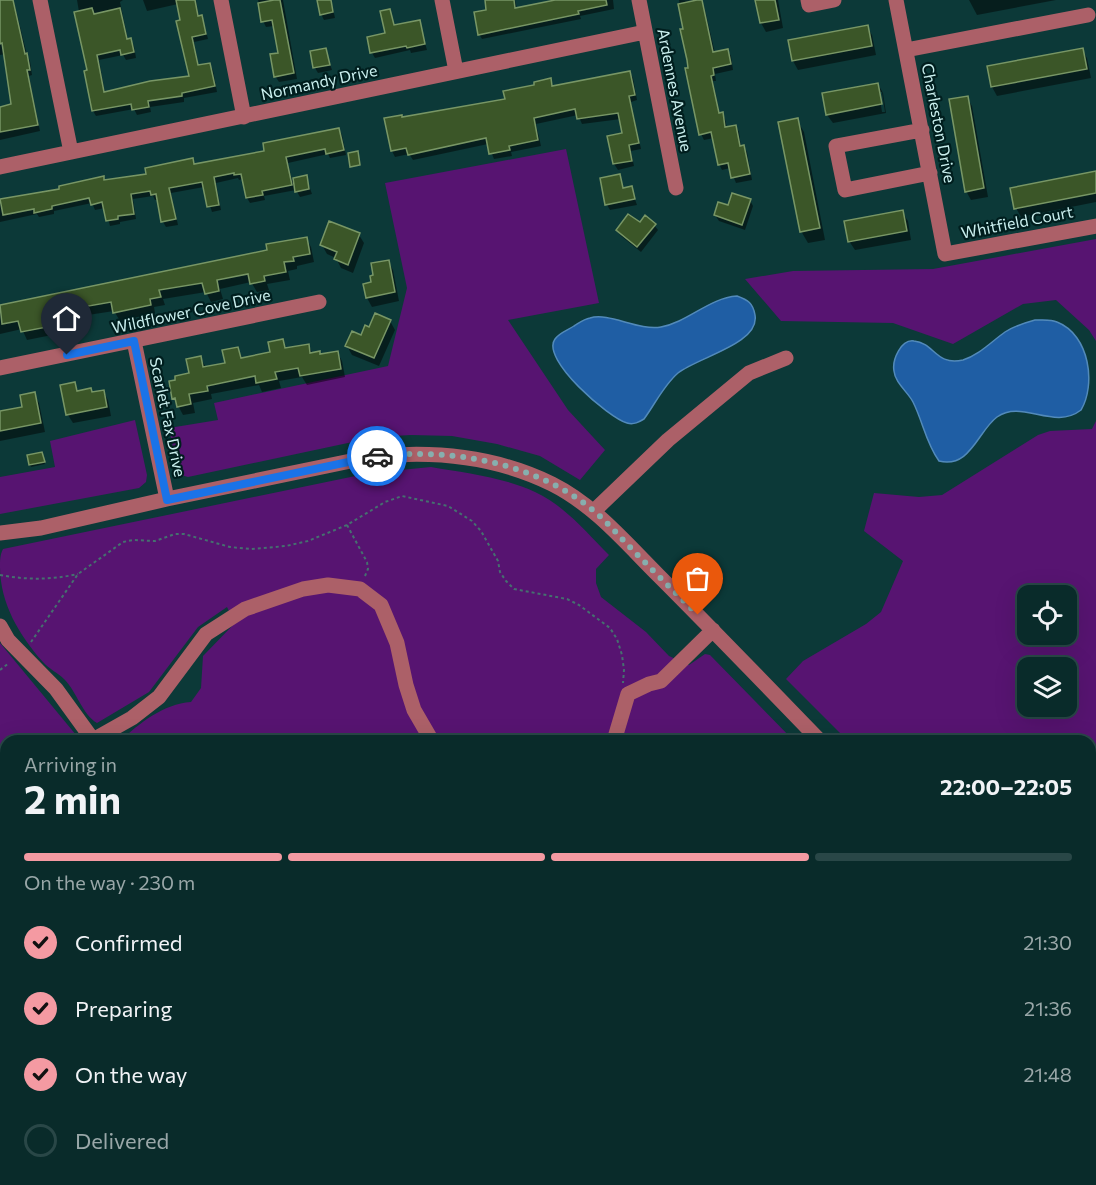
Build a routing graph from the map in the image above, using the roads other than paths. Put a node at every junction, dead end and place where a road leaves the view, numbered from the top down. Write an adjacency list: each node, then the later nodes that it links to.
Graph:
1 (40, 0): 14 (street)
2 (221, 0): 12 (street)
3 (442, 0): 11 (street)
4 (639, 0): 9 (street, Ardennes Avenue)
5 (808, 0): 6 (street)
6 (834, 0)
7 (896, 0): 10 (street, Charleston Drive)
8 (1088, 15): 10 (street)
9 (645, 32): 11 (street, Normandy Drive); 17 (street, Ardennes Avenue)
10 (906, 50): 13 (street, Charleston Drive)
11 (456, 71): 12 (street, Normandy Drive)
12 (244, 117): 14 (street, Normandy Drive)
13 (921, 130): 16 (street, Charleston Drive); 16 (street)
14 (71, 152): 15 (street, Normandy Drive)
15 (0, 166)
16 (930, 173): 19 (street, Charleston Drive)
17 (676, 188)
18 (1096, 226): 19 (street, Whitfield Court)
19 (945, 254)
20 (319, 303): 21 (street, Wildflower Cove Drive)
21 (134, 341): 23 (street, Wildflower Cove Drive); 24 (street, Scarlet Fax Drive)
22 (786, 358): 25 (street)
23 (0, 368)
24 (167, 500): 25 (street); 26 (street)
25 (594, 511): 28 (street)
26 (0, 533)
27 (0, 626): 29 (street)
28 (713, 630): 32 (street); 33 (street)
29 (89, 735)
30 (102, 735): 31 (street)
31 (429, 735)
32 (616, 735)
33 (814, 735)

